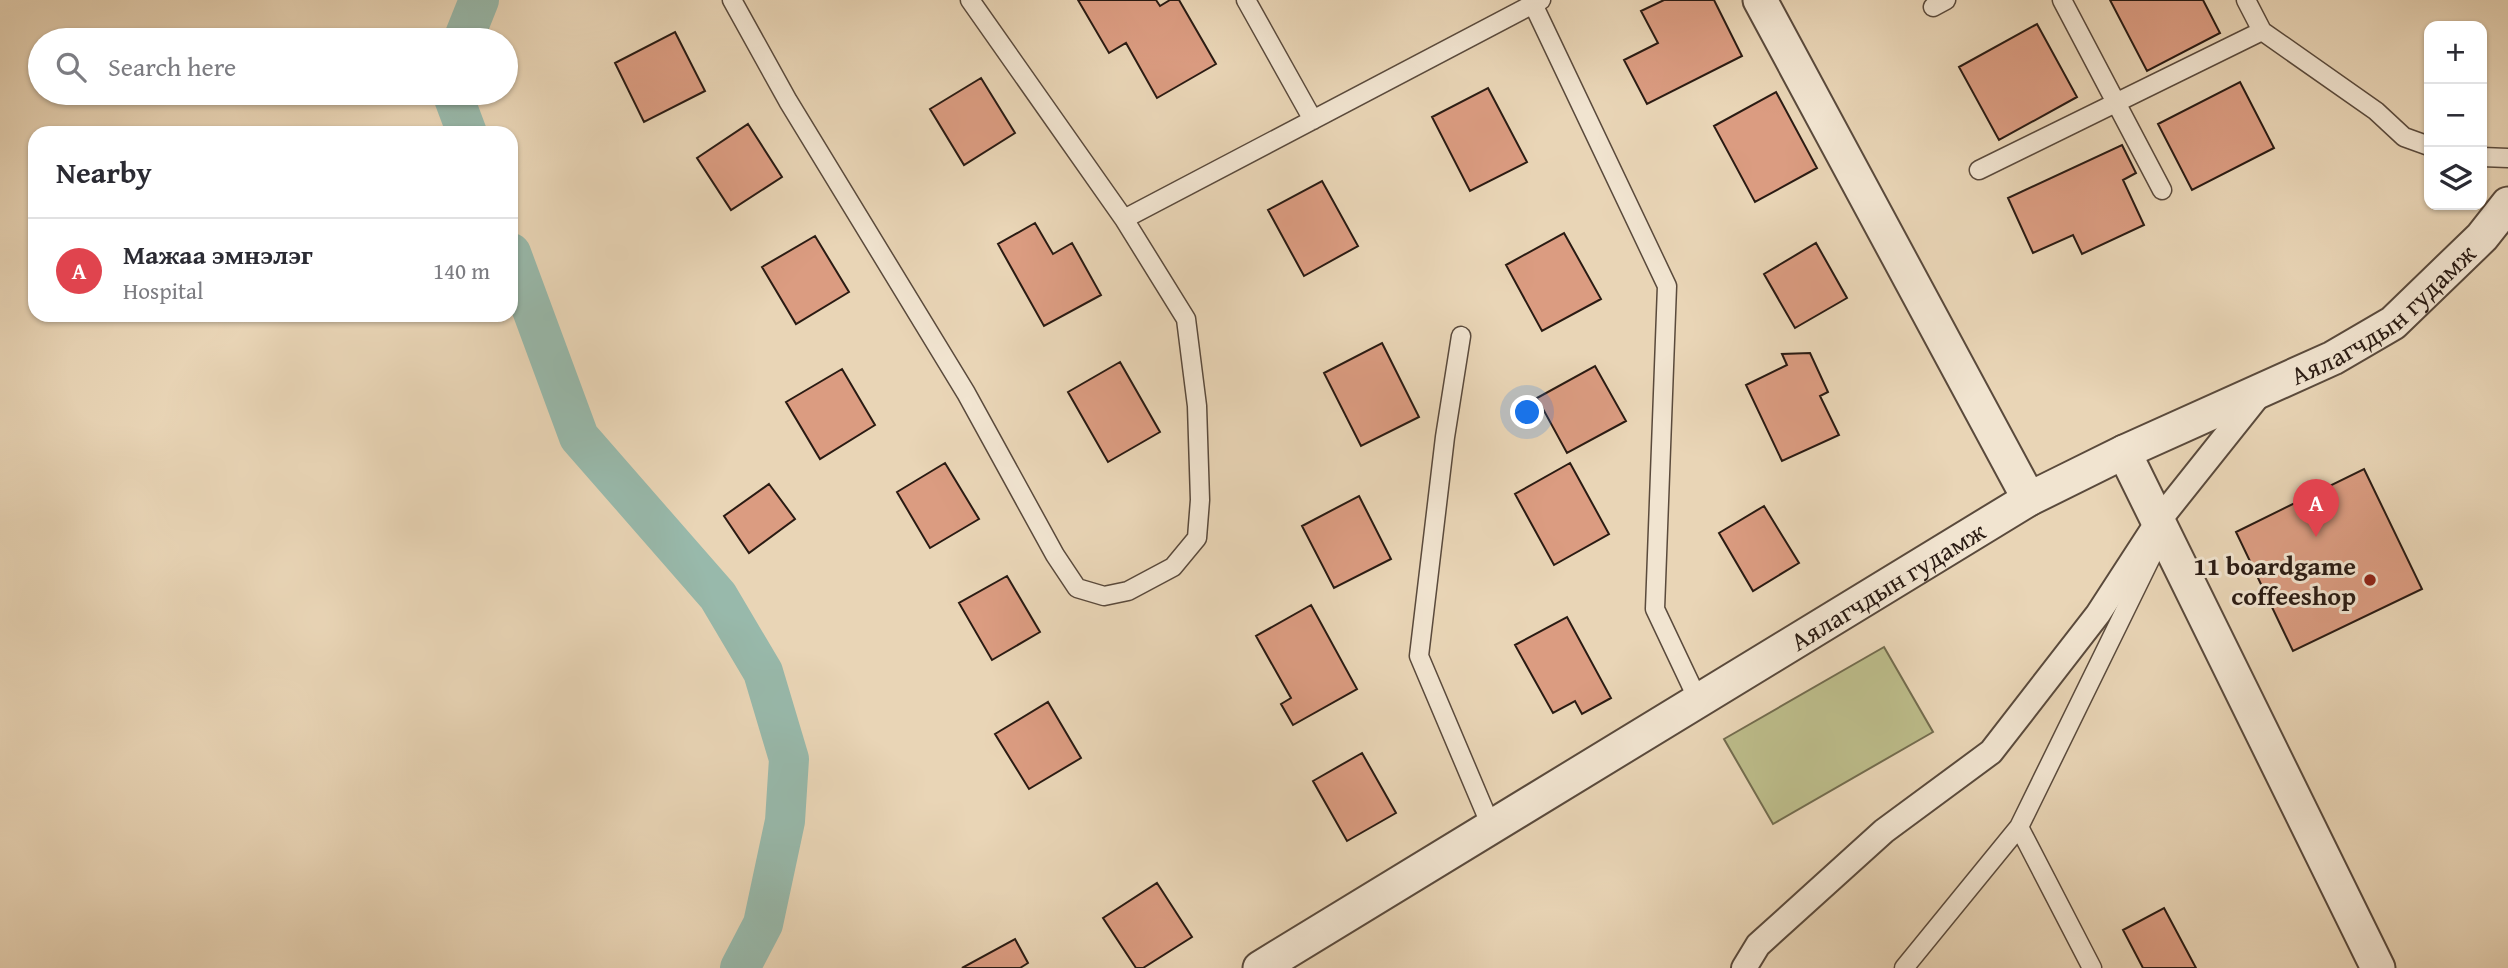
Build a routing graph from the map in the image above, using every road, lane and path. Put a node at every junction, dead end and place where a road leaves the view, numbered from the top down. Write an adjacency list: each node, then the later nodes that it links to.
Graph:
1 (732, 0): 17 (lane)
2 (970, 0): 17 (lane)
3 (1246, 0): 10 (lane)
4 (1760, 0): 21 (street)
5 (2062, 0): 9 (lane)
6 (2246, 0): 8 (lane)
7 (1537, 2): 10 (lane); 23 (lane)
8 (2262, 32): 9 (lane); 11 (lane)
9 (2116, 103): 14 (lane); 15 (lane)
10 (1313, 120): 17 (lane)
11 (2424, 144)
12 (2487, 157): 13 (lane)
13 (2508, 158)
14 (1979, 170)
15 (2162, 190)
16 (2508, 204): 19 (street, Аялагчдын гудамж)
17 (1124, 219)
18 (1461, 336): 24 (lane)
19 (2264, 389): 20 (street, Аялагчдын гудамж); 22 (street)
20 (2124, 452): 21 (street, Аялагчдын гудамж); 22 (street)
21 (2029, 499): 23 (street, Аялагчдын гудамж)
22 (2161, 525): 25 (lane); 27 (street); 30 (street)
23 (1699, 702): 24 (street, Аялагчдын гудамж)
24 (1490, 826): 26 (street, Аялагчдын гудамж)
25 (2019, 827): 28 (lane); 29 (lane)
26 (1261, 968)
27 (1744, 968)
28 (1904, 968)
29 (2092, 968)
30 (2378, 968)

